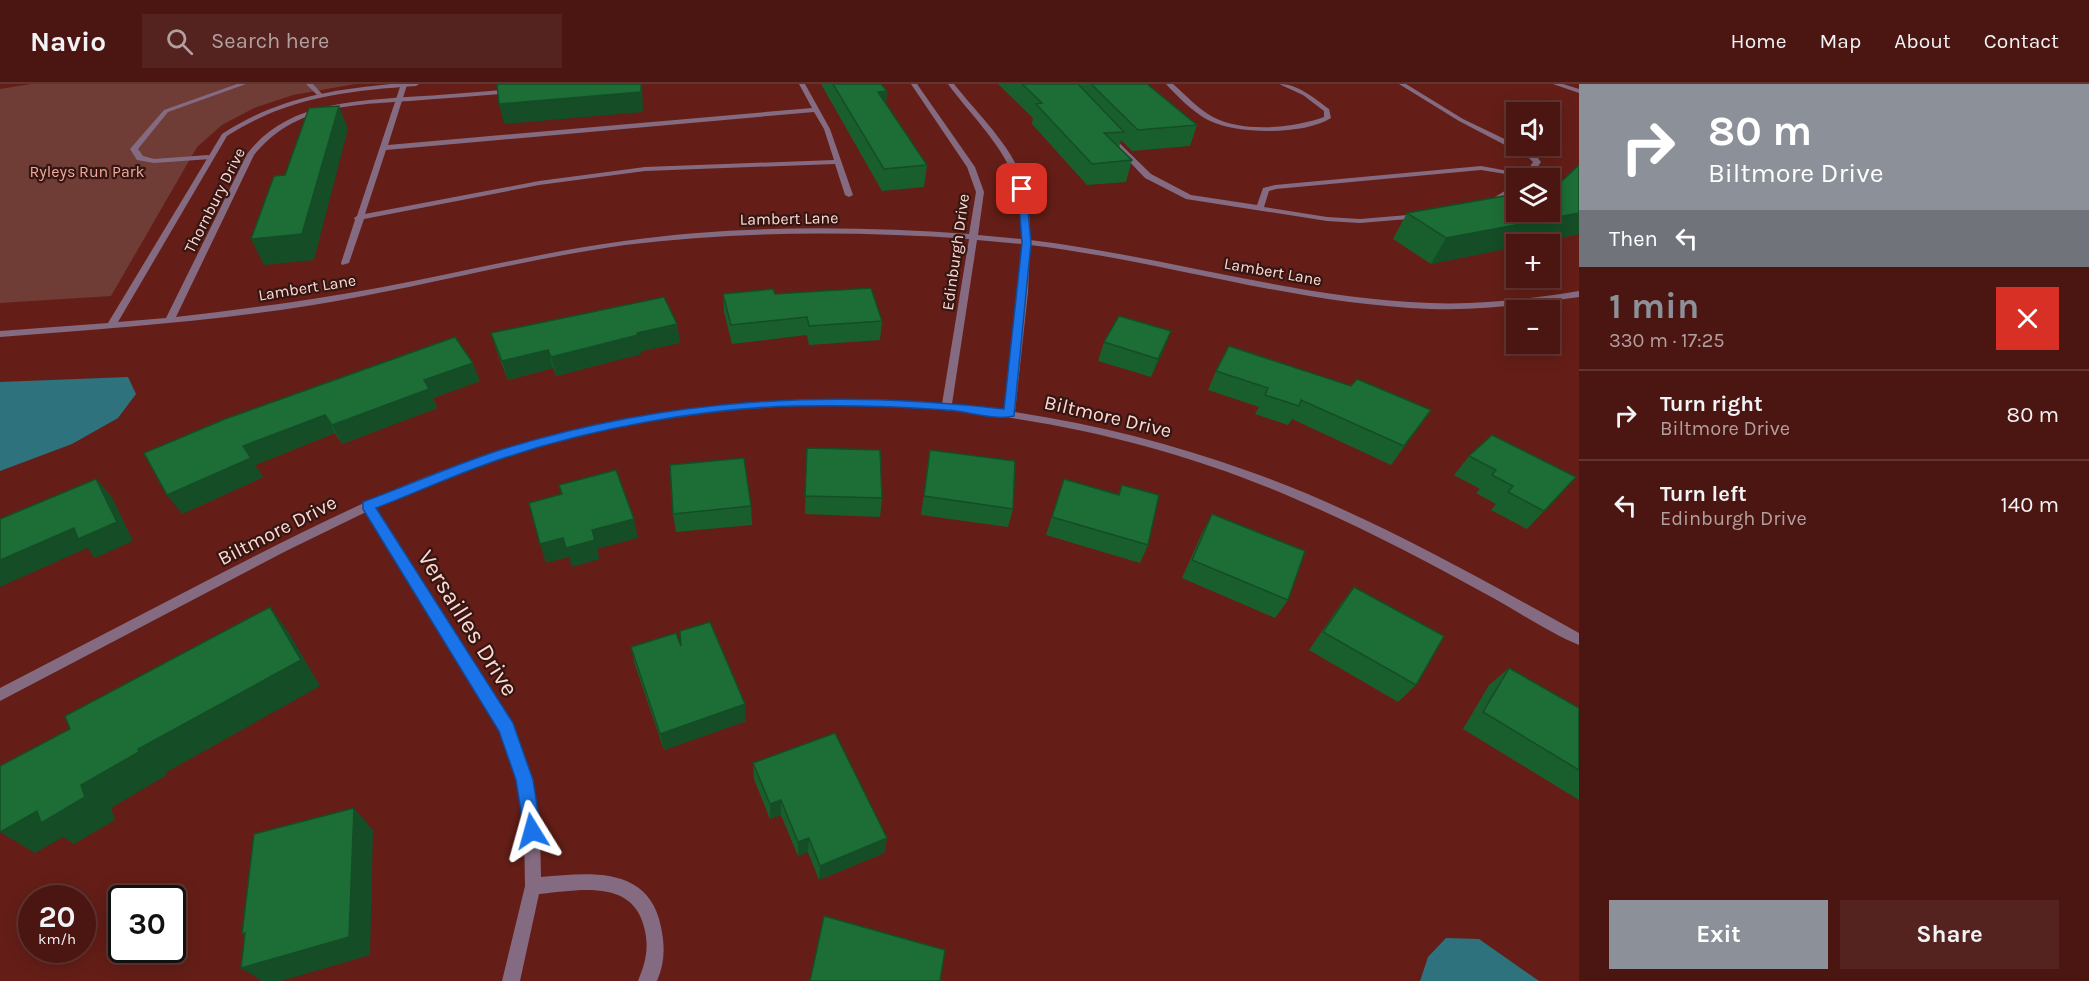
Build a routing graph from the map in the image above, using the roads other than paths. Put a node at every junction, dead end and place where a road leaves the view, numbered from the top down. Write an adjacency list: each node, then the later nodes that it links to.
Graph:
1 (243, 84): 19 (street)
2 (309, 84): 14 (street)
3 (416, 84): 11 (street, Thornbury Drive)
4 (802, 84): 16 (street)
5 (914, 84): 29 (street, Edinburgh Drive)
6 (951, 84): 30 (street)
7 (1170, 84): 8 (street)
8 (1282, 84)
9 (1402, 84): 21 (street)
10 (1556, 84): 13 (street)
11 (404, 85): 14 (street, Thornbury Drive); 15 (street)
12 (524, 90): 15 (street, Thornbury Drive)
13 (1579, 91)
14 (319, 94): 19 (street, Thornbury Drive)
15 (399, 100): 18 (street); 33 (street, Thornbury Drive)
16 (816, 110): 18 (street); 20 (street)
17 (1098, 124): 26 (street)
18 (383, 148): 28 (street)
19 (208, 158): 34 (street, Thornbury Drive)
20 (837, 162): 23 (street); 28 (street)
21 (1533, 168)
22 (1506, 174): 26 (street)
23 (849, 195)
24 (1506, 196): 25 (street)
25 (1480, 206)
26 (1260, 208): 27 (street)
27 (1426, 215)
28 (358, 218): 31 (street)
29 (975, 237): 30 (street, Lambert Lane); 33 (street, Lambert Lane); 36 (street, Edinburgh Drive)
30 (1027, 243): 32 (street, Lambert Lane); 37 (street)
31 (345, 263)
32 (1579, 294)
33 (169, 321): 34 (street, Lambert Lane)
34 (111, 326): 35 (street, Lambert Lane)
35 (0, 334)
36 (947, 406): 37 (street, Biltmore Drive); 38 (street, Biltmore Drive)
37 (1010, 413): 39 (street, Biltmore Drive)
38 (368, 506): 40 (street, Biltmore Drive); 41 (street, Versailles Drive)
39 (1579, 639)
40 (0, 695)
41 (533, 886): 42 (street, Versailles Drive); 43 (street)
42 (511, 981)
43 (647, 981)

